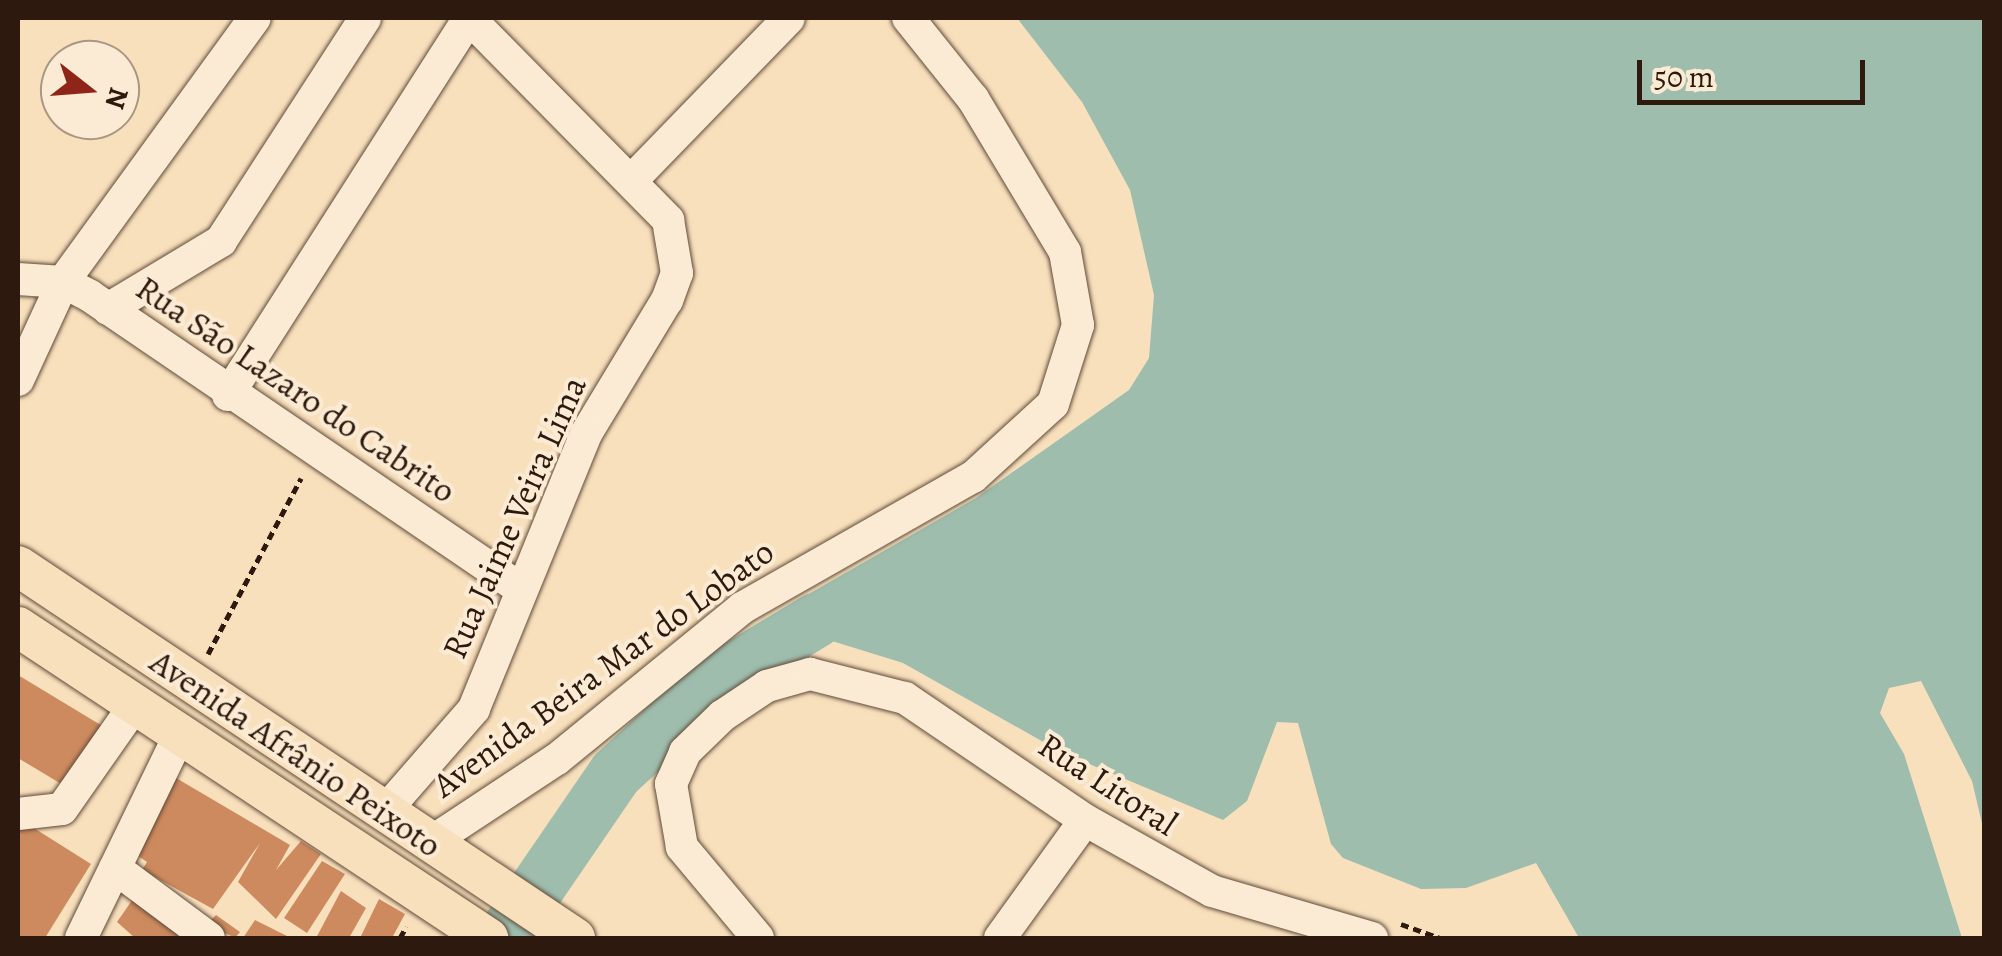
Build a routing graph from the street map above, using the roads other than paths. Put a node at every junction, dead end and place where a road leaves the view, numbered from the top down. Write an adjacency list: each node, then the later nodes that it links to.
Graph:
1 (255, 18): 8 (street)
2 (365, 18): 9 (street)
3 (469, 18): 6 (street, Rua Jaime Veira Lima); 11 (street)
4 (789, 18): 6 (street)
5 (908, 18): 20 (street, Avenida Beira Mar do Lobato)
6 (635, 177): 13 (street, Rua Jaime Veira Lima)
7 (18, 278): 8 (street, Rua São Lazaro do Cabrito)
8 (63, 282): 9 (street, Rua São Lazaro do Cabrito); 10 (street)
9 (108, 310): 11 (street, Rua São Lazaro do Cabrito)
10 (18, 380)
11 (228, 395): 13 (street, Rua São Lazaro do Cabrito)
12 (18, 566): 17 (main road, Avenida Afrânio Peixoto)
13 (520, 589): 17 (street, Rua Jaime Veira Lima)
14 (21, 632): 15 (main road, Avenida Afrânio Peixoto)
15 (134, 706): 16 (main road, Avenida Afrânio Peixoto); 18 (street)
16 (179, 736): 21 (street); 24 (main road, Avenida Afrânio Peixoto)
17 (384, 812): 20 (main road, Avenida Afrânio Peixoto)
18 (18, 814)
19 (1085, 820): 26 (street, Rua Litoral); 27 (street); 28 (street, Rua Litoral)
20 (441, 852): 25 (main road, Avenida Afrânio Peixoto)
21 (114, 868): 22 (street); 23 (street)
22 (81, 938)
23 (209, 938)
24 (488, 938)
25 (575, 938)
26 (758, 938)
27 (1000, 938)
28 (1372, 938)

